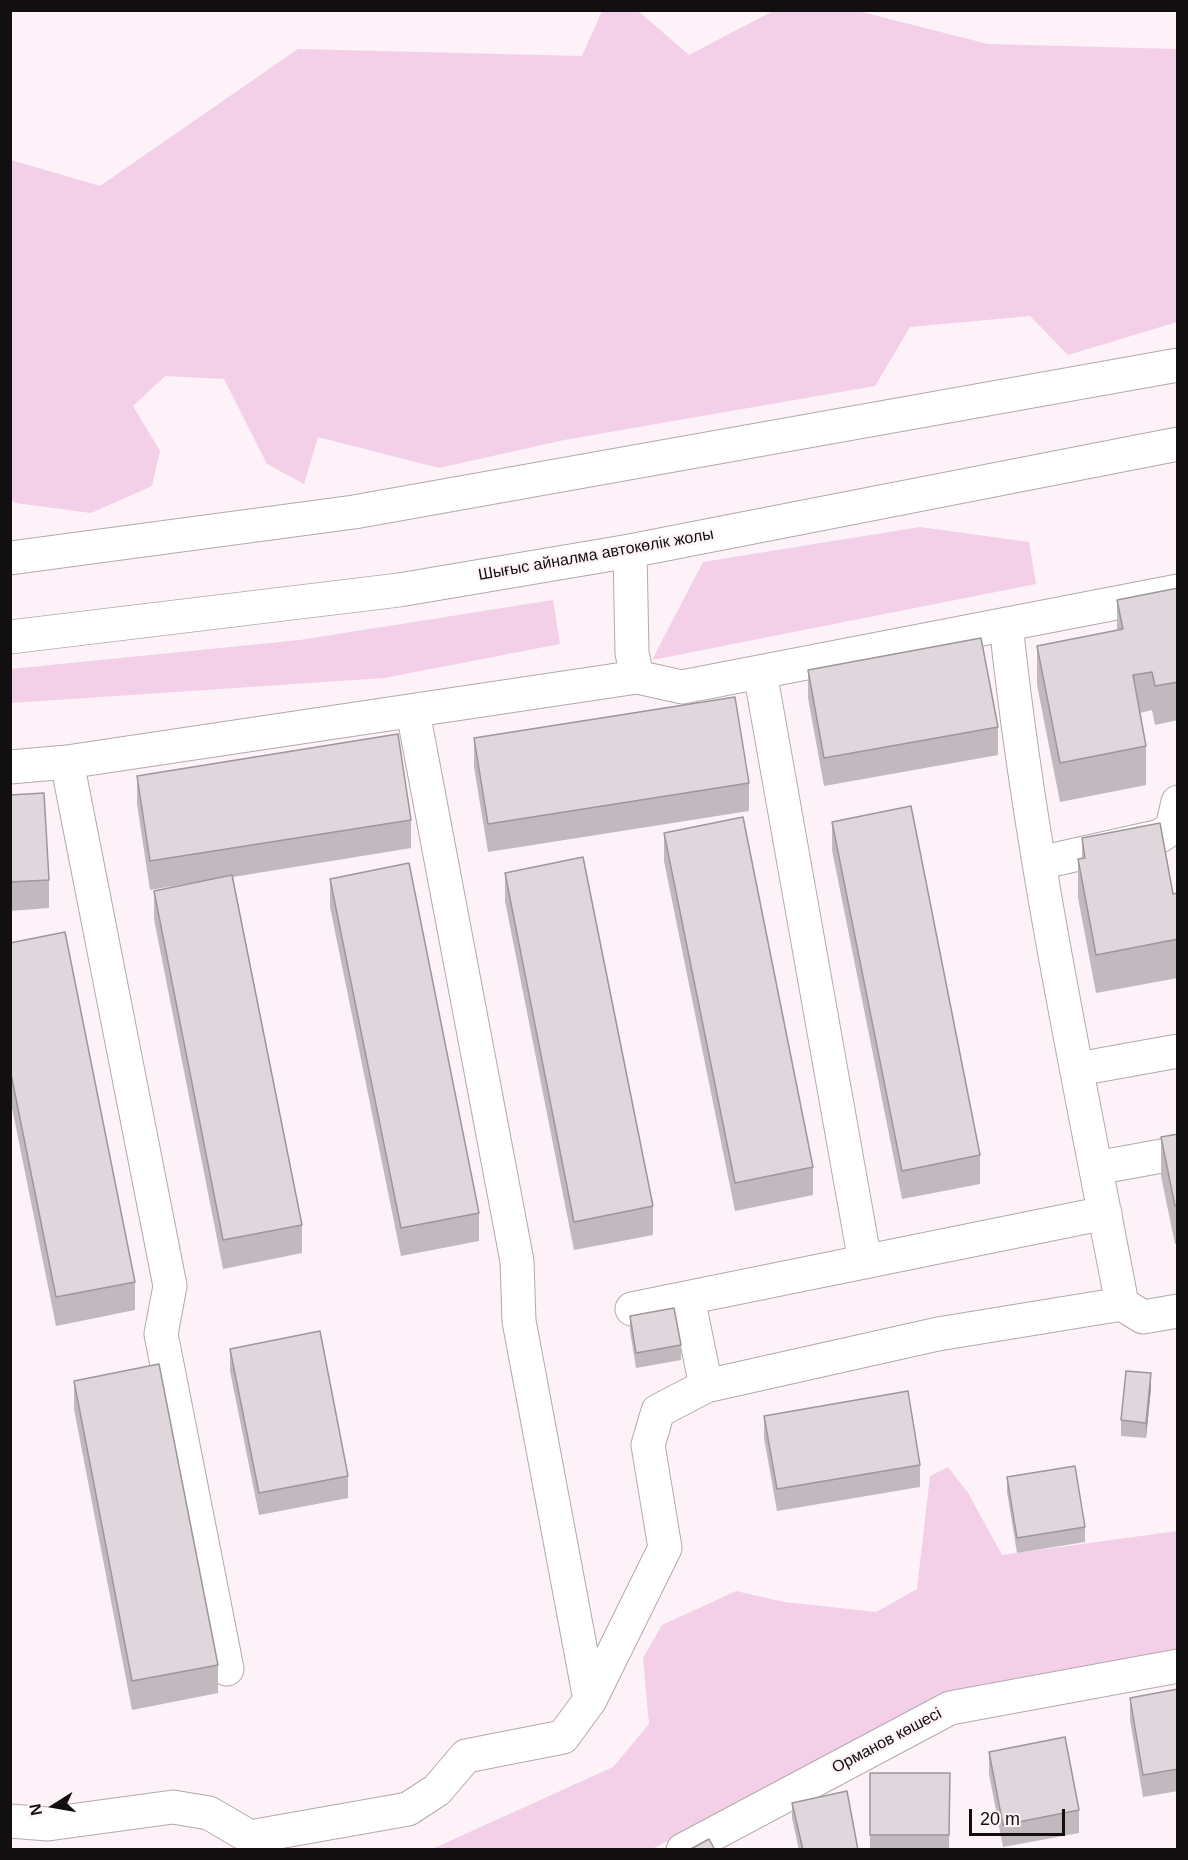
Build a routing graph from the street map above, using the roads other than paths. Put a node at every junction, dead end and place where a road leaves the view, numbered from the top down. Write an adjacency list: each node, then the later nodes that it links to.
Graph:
1 (1178, 364): 4 (main road)
2 (1178, 444): 3 (main road, Шығыс айналма автокөлік жолы)
3 (630, 550): 7 (main road, Шығыс айналма автокөлік жолы); 9 (main road)
4 (16, 555)
5 (1178, 591): 6 (main road)
6 (1006, 624): 8 (main road); 14 (main road)
7 (10, 637)
8 (760, 672): 9 (main road); 20 (main road)
9 (637, 677): 10 (main road)
10 (413, 712): 11 (main road); 28 (main road)
11 (68, 762): 12 (main road); 27 (main road)
12 (10, 767)
13 (1178, 802): 14 (main road)
14 (1039, 863): 16 (main road)
15 (1178, 1051): 16 (main road)
16 (1078, 1069): 18 (main road)
17 (1178, 1153): 18 (main road)
18 (1096, 1168): 19 (main road)
19 (1105, 1213): 20 (main road); 22 (main road)
20 (865, 1262): 21 (main road)
21 (688, 1298): 23 (main road); 25 (main road)
22 (1122, 1304): 24 (main road); 25 (main road)
23 (633, 1309)
24 (1178, 1311)
25 (706, 1386): 28 (main road)
26 (1178, 1666): 30 (main road, Орманов көшесі)
27 (227, 1669)
28 (590, 1700): 29 (main road)
29 (10, 1821)
30 (683, 1850)

